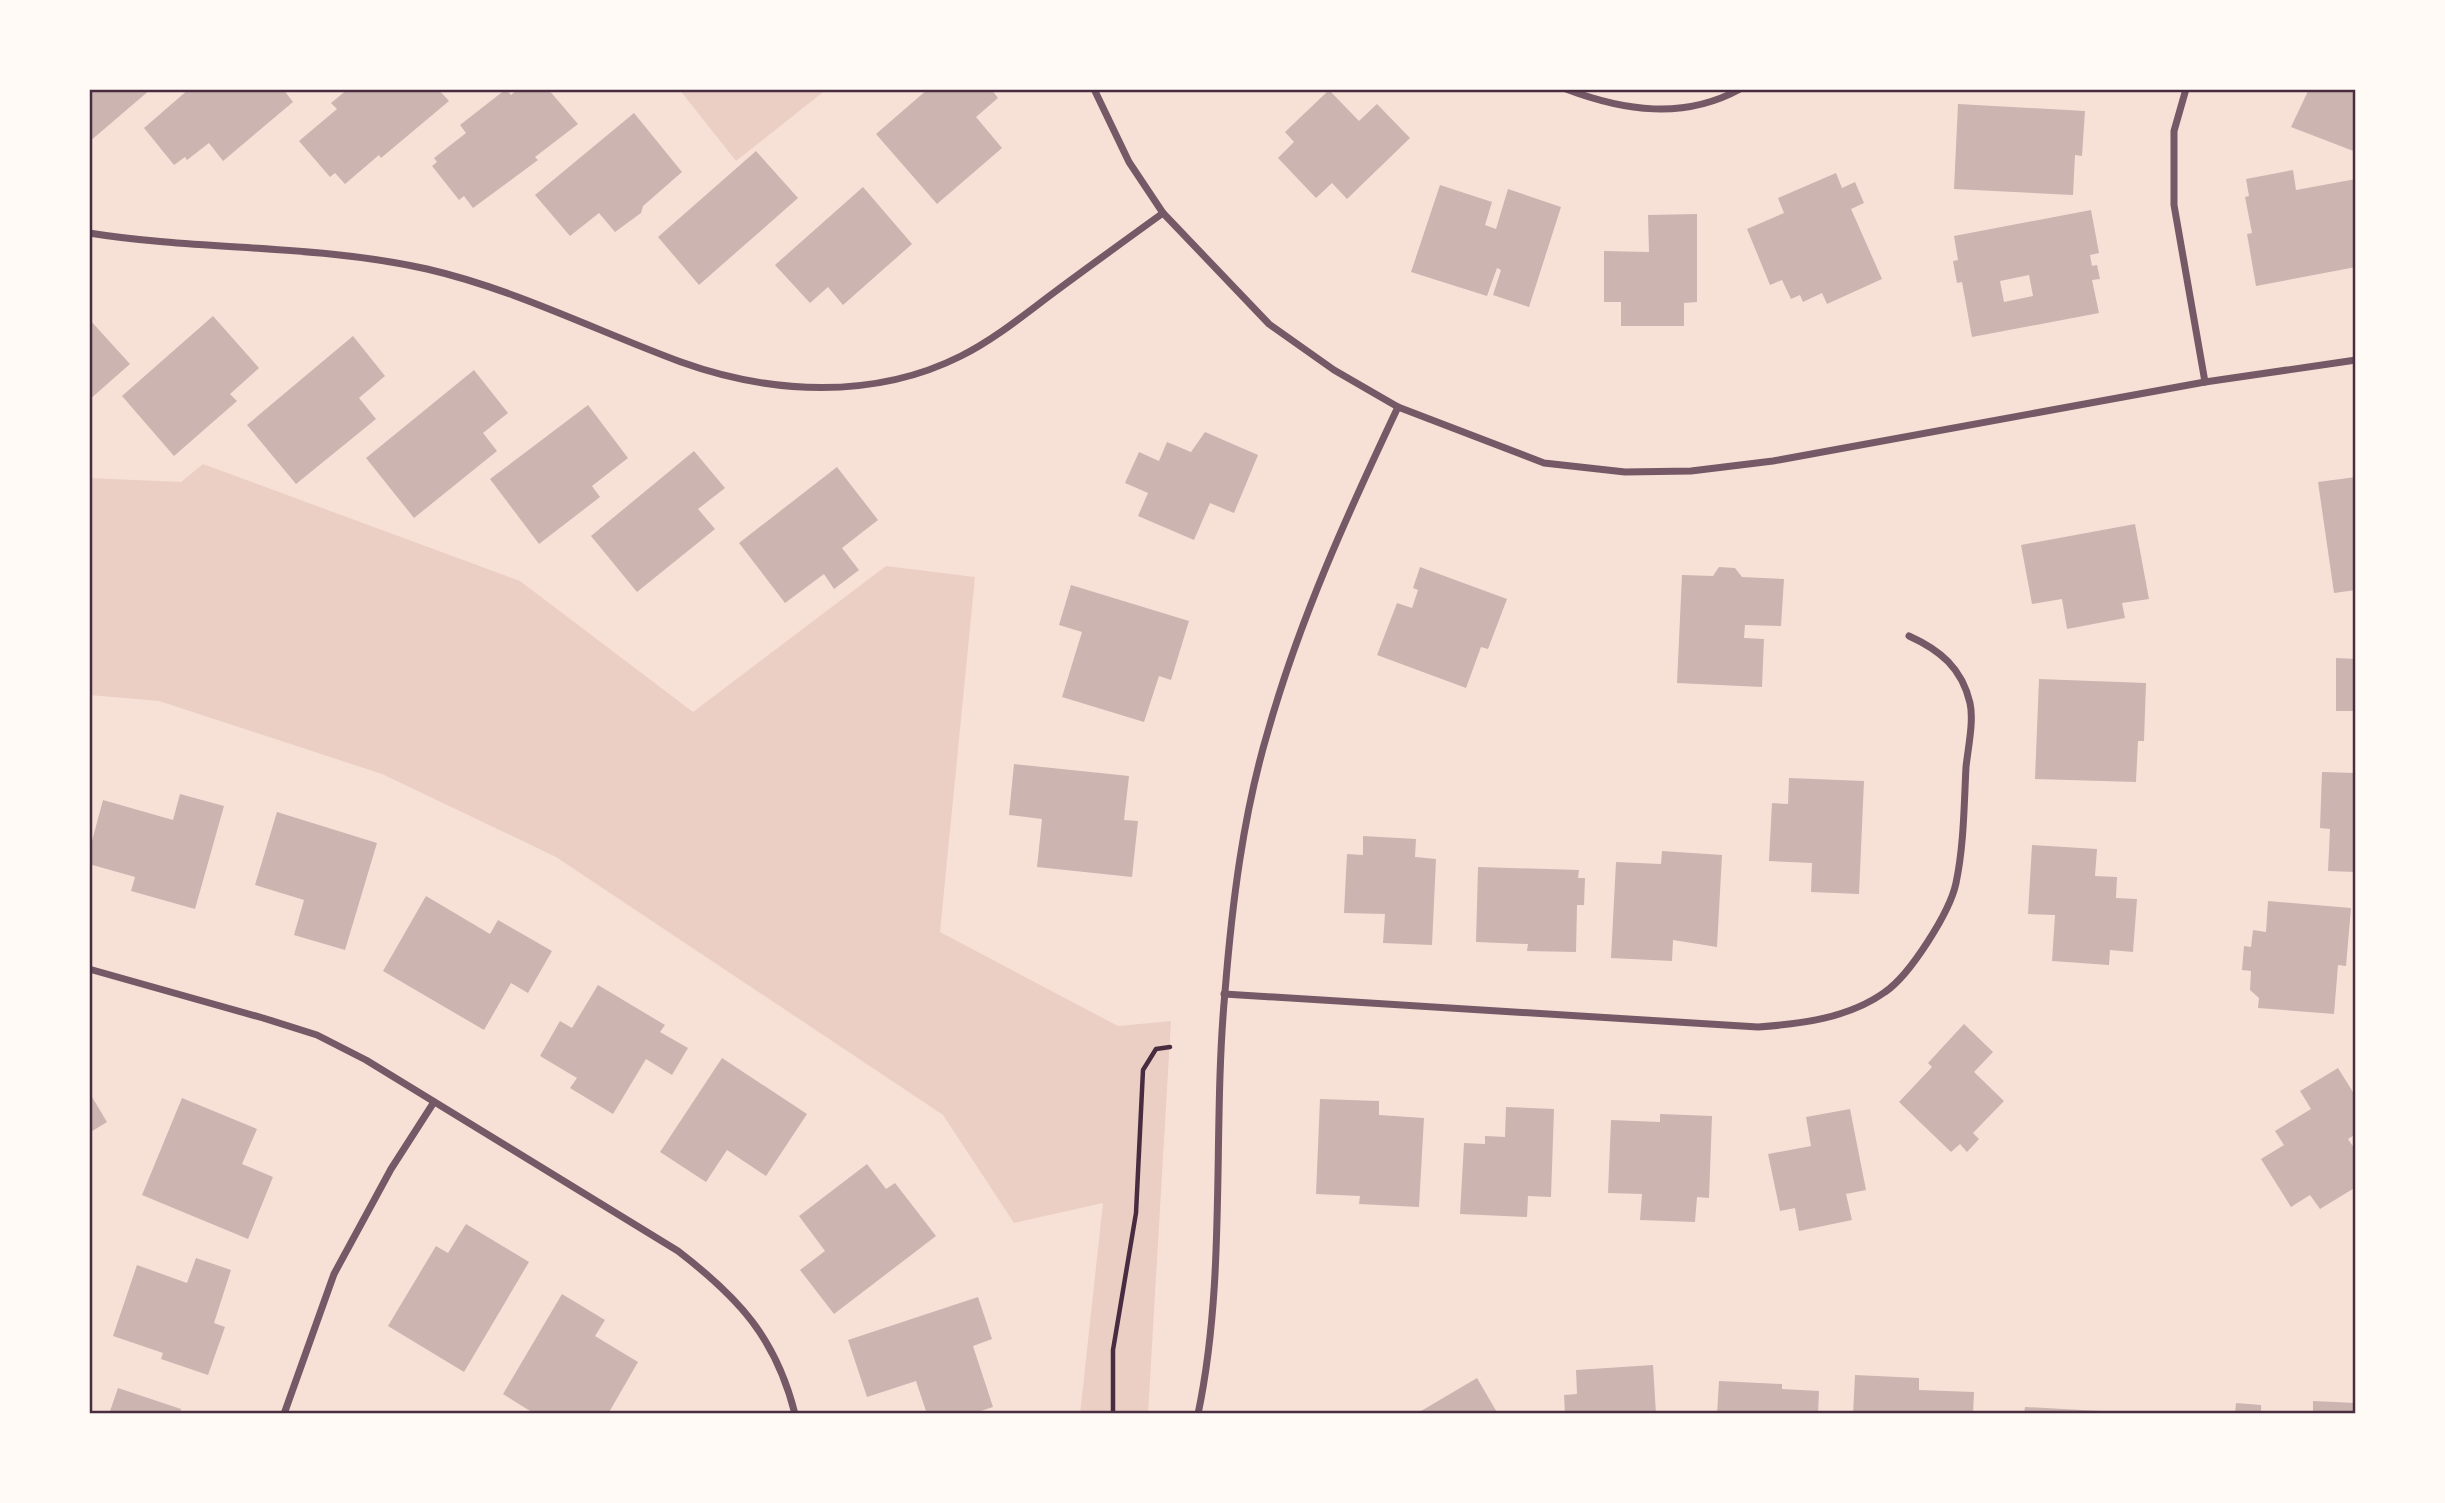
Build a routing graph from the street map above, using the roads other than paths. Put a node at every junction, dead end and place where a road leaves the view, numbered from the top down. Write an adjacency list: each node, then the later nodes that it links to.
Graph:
1 (1094, 89): 5 (street)
2 (1566, 89): 3 (street)
3 (1741, 89)
4 (2186, 89): 8 (street)
5 (1163, 213): 6 (street); 9 (street)
6 (89, 233)
7 (2356, 360): 8 (street)
8 (2205, 382): 9 (street)
9 (1398, 407): 12 (street)
10 (1909, 636): 12 (street)
11 (89, 970): 13 (street)
12 (1224, 994): 16 (street)
13 (434, 1102): 14 (street); 15 (street)
14 (284, 1414)
15 (795, 1414)
16 (1198, 1414)

